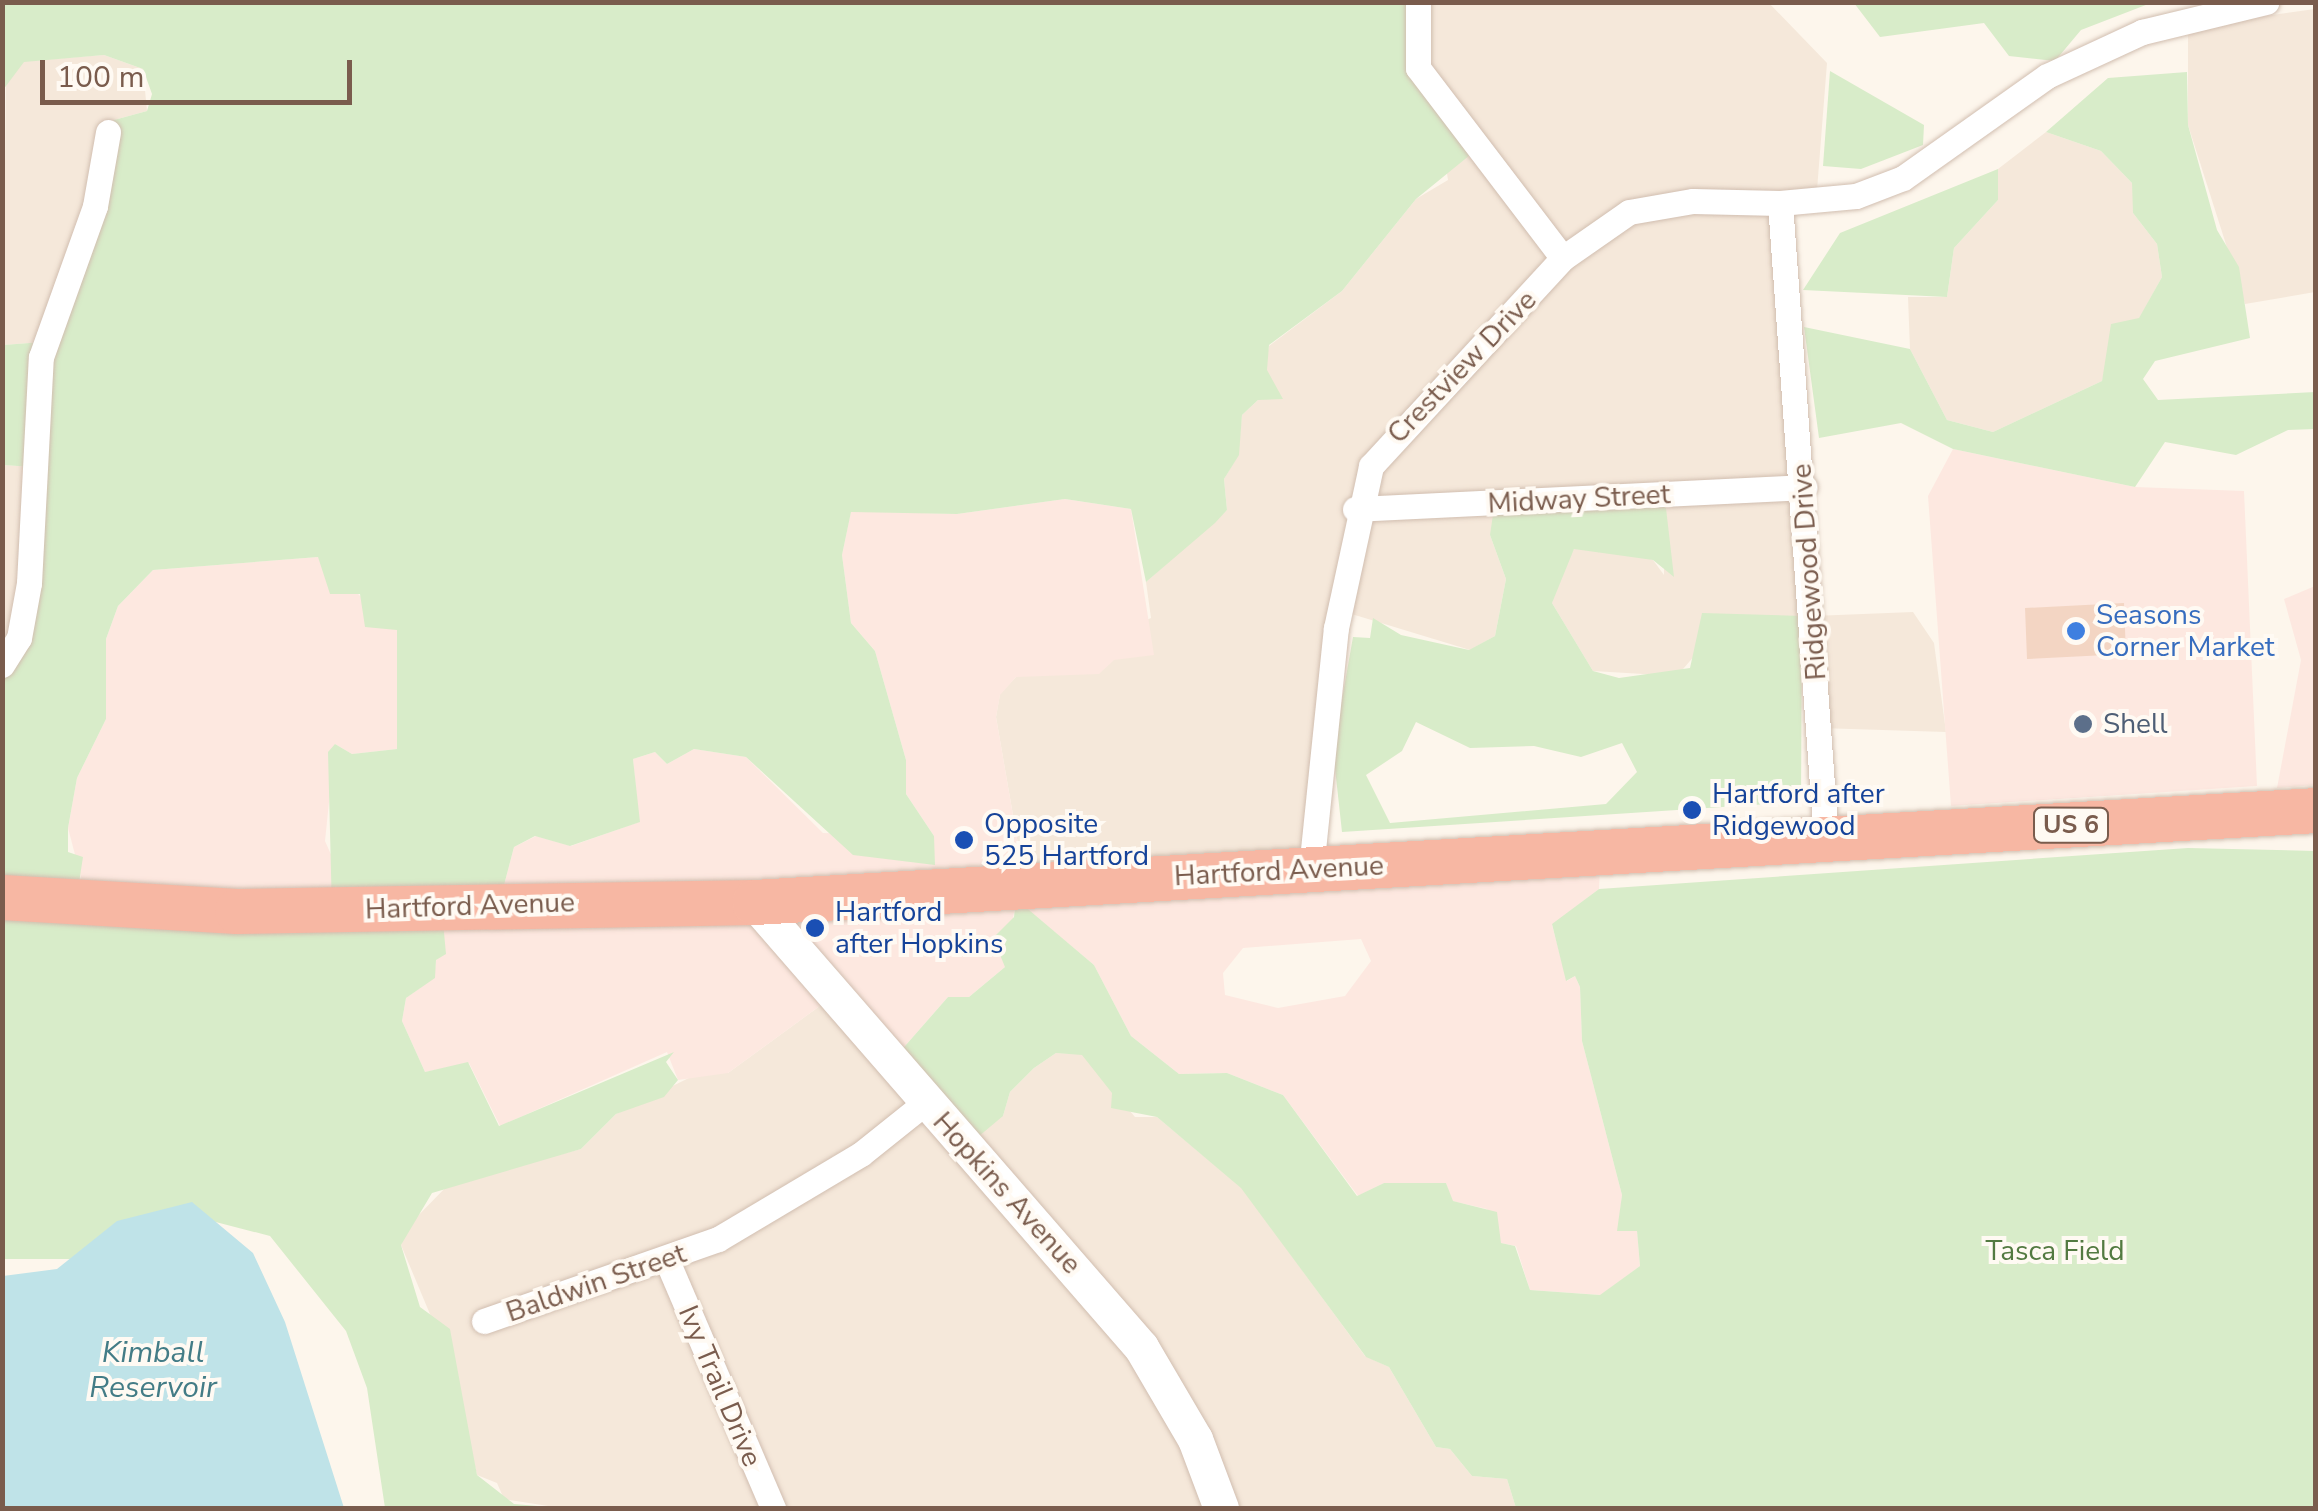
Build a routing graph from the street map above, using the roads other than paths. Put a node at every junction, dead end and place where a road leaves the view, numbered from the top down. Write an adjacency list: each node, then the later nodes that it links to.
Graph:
1 (1418, 2): 5 (street)
2 (2266, 2): 4 (street, Crestview Drive)
3 (108, 132): 8 (street)
4 (1780, 203): 5 (street, Crestview Drive); 6 (street, Ridgewood Drive)
5 (1562, 258): 7 (street, Crestview Drive)
6 (1804, 487): 7 (street, Midway Street); 10 (street, Ridgewood Drive)
7 (1355, 509): 11 (street, Crestview Drive)
8 (2, 665)
9 (2316, 810): 10 (highway, Hartford Avenue / US 6)
10 (1826, 840): 11 (highway, Hartford Avenue / US 6)
11 (1311, 870): 13 (highway, Hartford Avenue / US 6)
12 (2, 897): 13 (highway, Hartford Avenue / US 6)
13 (754, 902): 14 (street, Hopkins Avenue)
14 (925, 1103): 15 (street, Baldwin Street); 18 (street, Hopkins Avenue)
15 (668, 1264): 16 (street, Baldwin Street); 17 (street, Ivy Trail Drive)
16 (484, 1321)
17 (773, 1508)
18 (1221, 1508)

